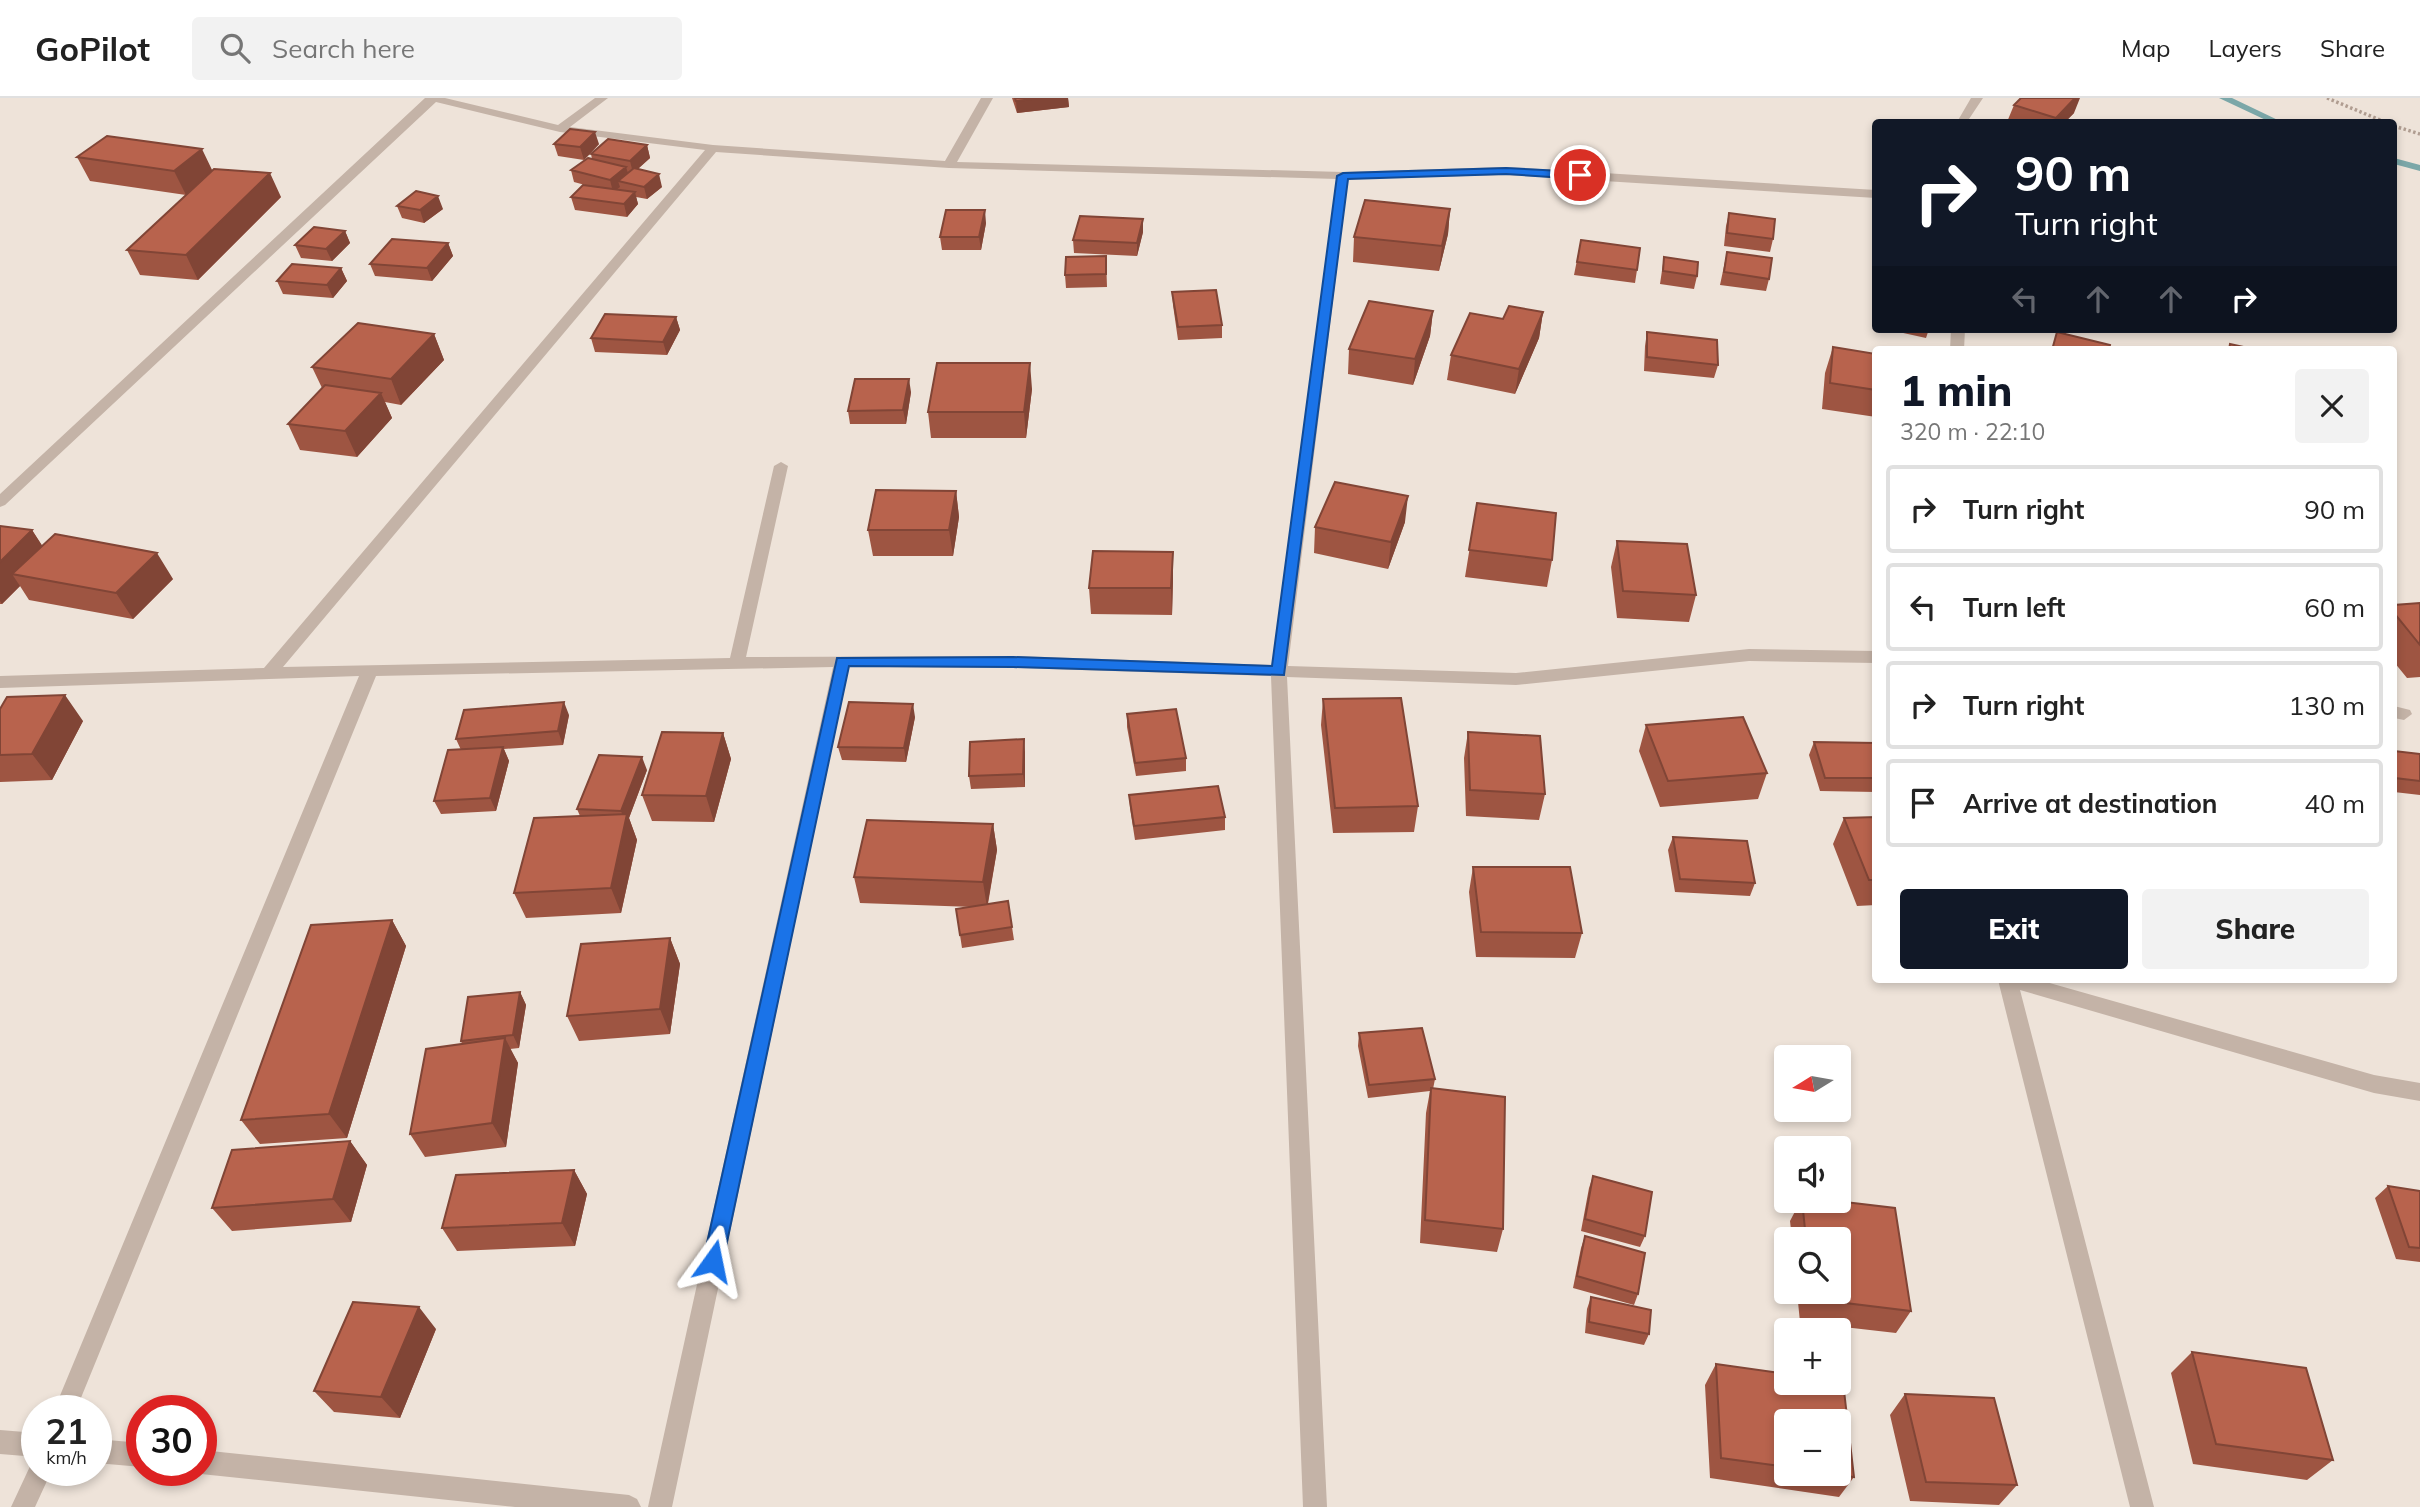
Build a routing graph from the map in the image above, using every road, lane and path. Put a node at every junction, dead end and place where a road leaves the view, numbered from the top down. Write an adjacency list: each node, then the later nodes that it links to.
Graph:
1 (433, 98): 9 (street); 16 (street)
2 (602, 98): 9 (street)
3 (987, 98): 12 (street)
4 (1977, 98): 6 (street)
5 (2327, 98): 7 (path)
6 (1964, 119)
7 (2378, 119)
8 (2397, 127): 10 (path)
9 (560, 129): 11 (street)
10 (2420, 134)
11 (713, 148): 12 (street); 22 (street)
12 (949, 165): 13 (street)
13 (1343, 176): 14 (street); 21 (street)
14 (1872, 194)
15 (781, 466): 19 (street)
16 (0, 502)
17 (1872, 657): 21 (street)
18 (842, 661): 19 (street); 21 (street); 34 (street)
19 (737, 663): 20 (street)
20 (370, 670): 22 (street); 27 (street)
21 (1279, 671): 35 (street)
22 (269, 673): 23 (street)
23 (0, 682)
24 (2011, 983): 36 (street)
25 (2020, 983): 26 (street)
26 (2420, 1092)
27 (71, 1395)
28 (0, 1442): 29 (street)
29 (21, 1444)
30 (217, 1464): 33 (street)
31 (33, 1486): 32 (street)
32 (23, 1507)
33 (629, 1507)
34 (660, 1507)
35 (1315, 1507)
36 (2142, 1507)

